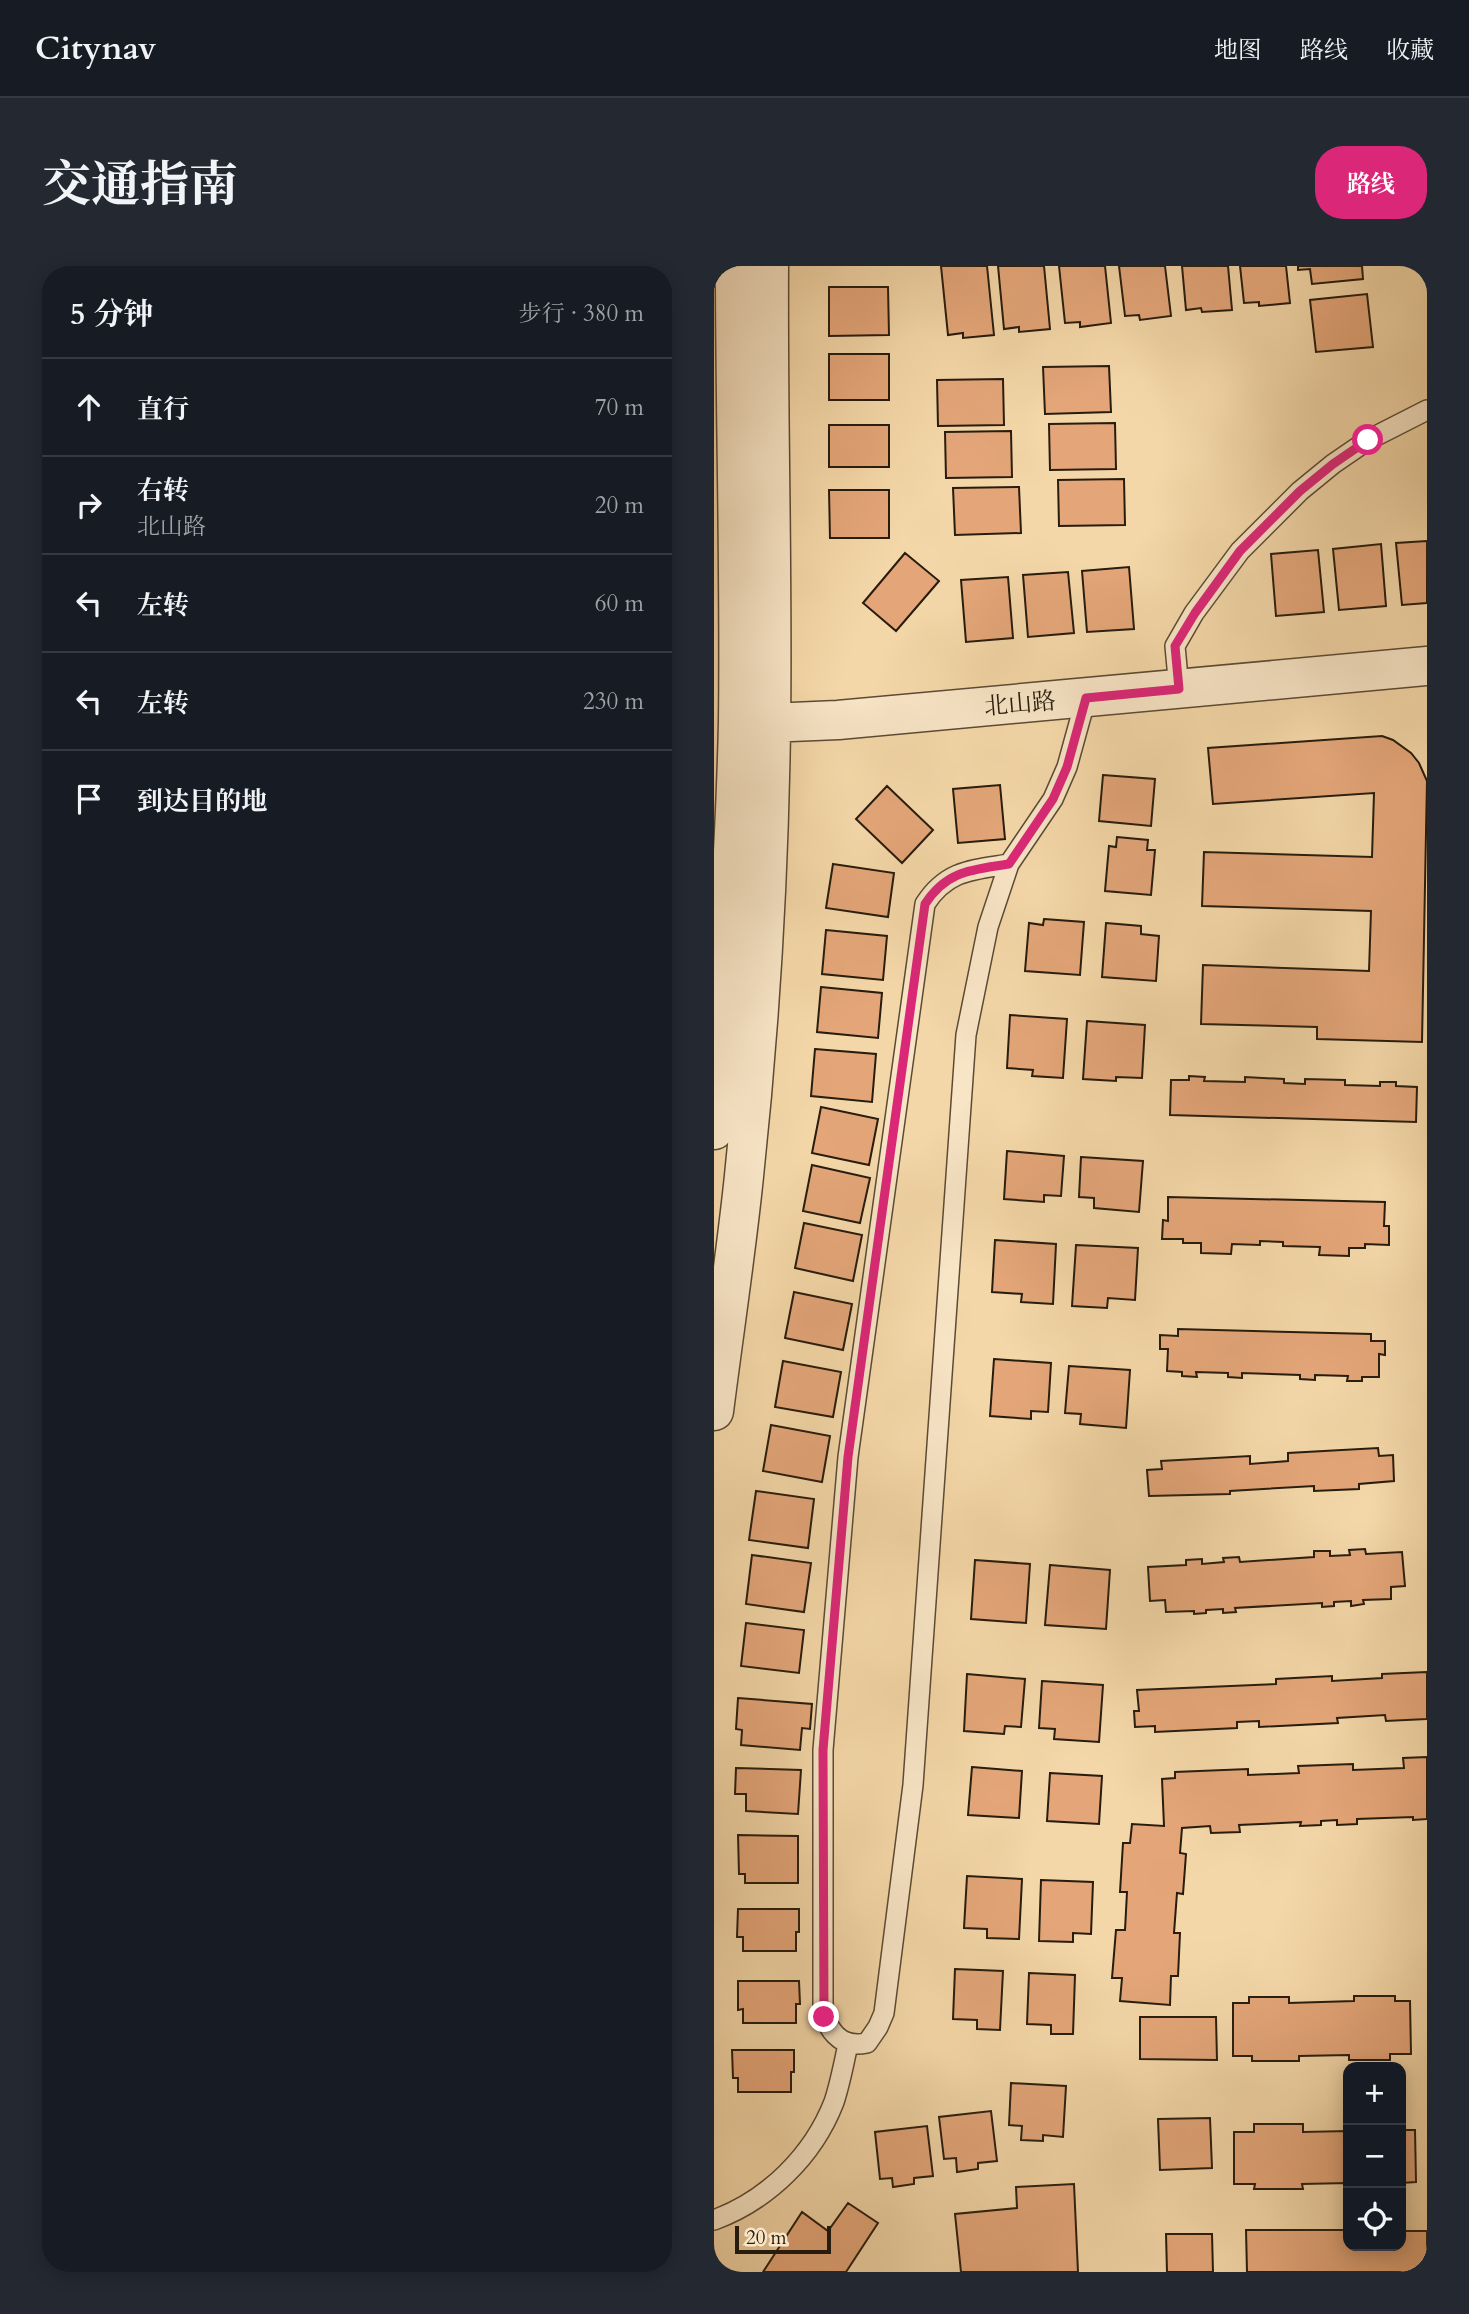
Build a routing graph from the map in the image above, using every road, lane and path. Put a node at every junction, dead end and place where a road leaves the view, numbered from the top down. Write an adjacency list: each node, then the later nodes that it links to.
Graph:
1 (735, 266): 7 (street)
2 (769, 266): 7 (street)
3 (1427, 410): 5 (lane)
4 (1427, 666): 5 (street, 北山路)
5 (1179, 689): 6 (street, 北山路)
6 (1086, 698): 7 (street, 北山路); 8 (lane)
7 (754, 723): 9 (street); 10 (street)
8 (1009, 864): 11 (lane); 11 (lane)
9 (714, 1130)
10 (714, 1410)
11 (848, 2044): 12 (lane)
12 (714, 2220)

